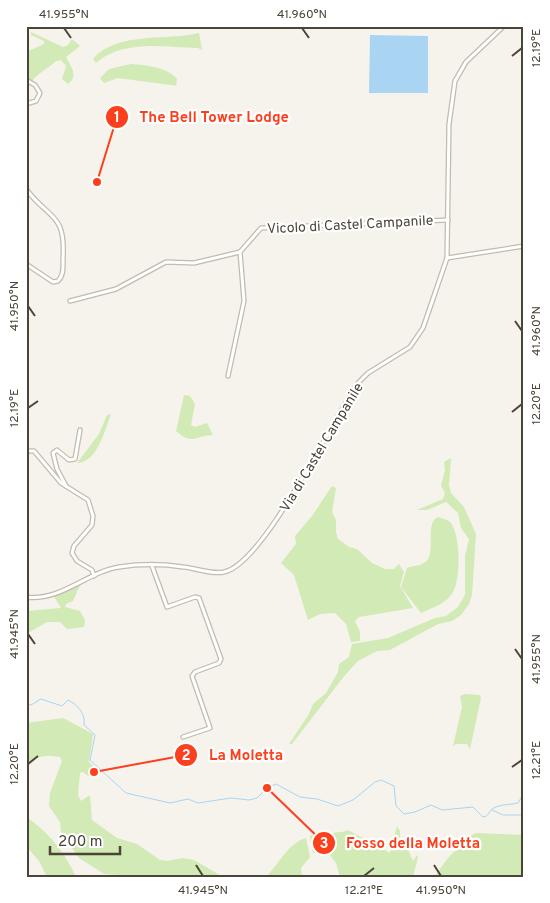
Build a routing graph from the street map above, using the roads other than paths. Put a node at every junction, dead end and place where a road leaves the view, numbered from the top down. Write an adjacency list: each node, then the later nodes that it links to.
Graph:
1 (504, 26): 5 (street, Via di Castel Campanile)
2 (26, 80): 3 (street)
3 (26, 104)
4 (26, 189): 9 (street)
5 (448, 220): 7 (street, Vicolo di Castel Campanile); 8 (street, Via di Castel Campanile)
6 (524, 246): 8 (street)
7 (240, 252): 10 (street); 11 (street)
8 (447, 258): 15 (street, Via di Castel Campanile)
9 (26, 264)
10 (70, 301)
11 (228, 376)
12 (80, 430): 14 (street)
13 (26, 451): 14 (street)
14 (68, 488): 16 (street)
15 (152, 566): 16 (street, Via di Castel Campanile); 18 (street)
16 (94, 576): 17 (street, Via di Castel Campanile)
17 (26, 597)
18 (183, 737)

